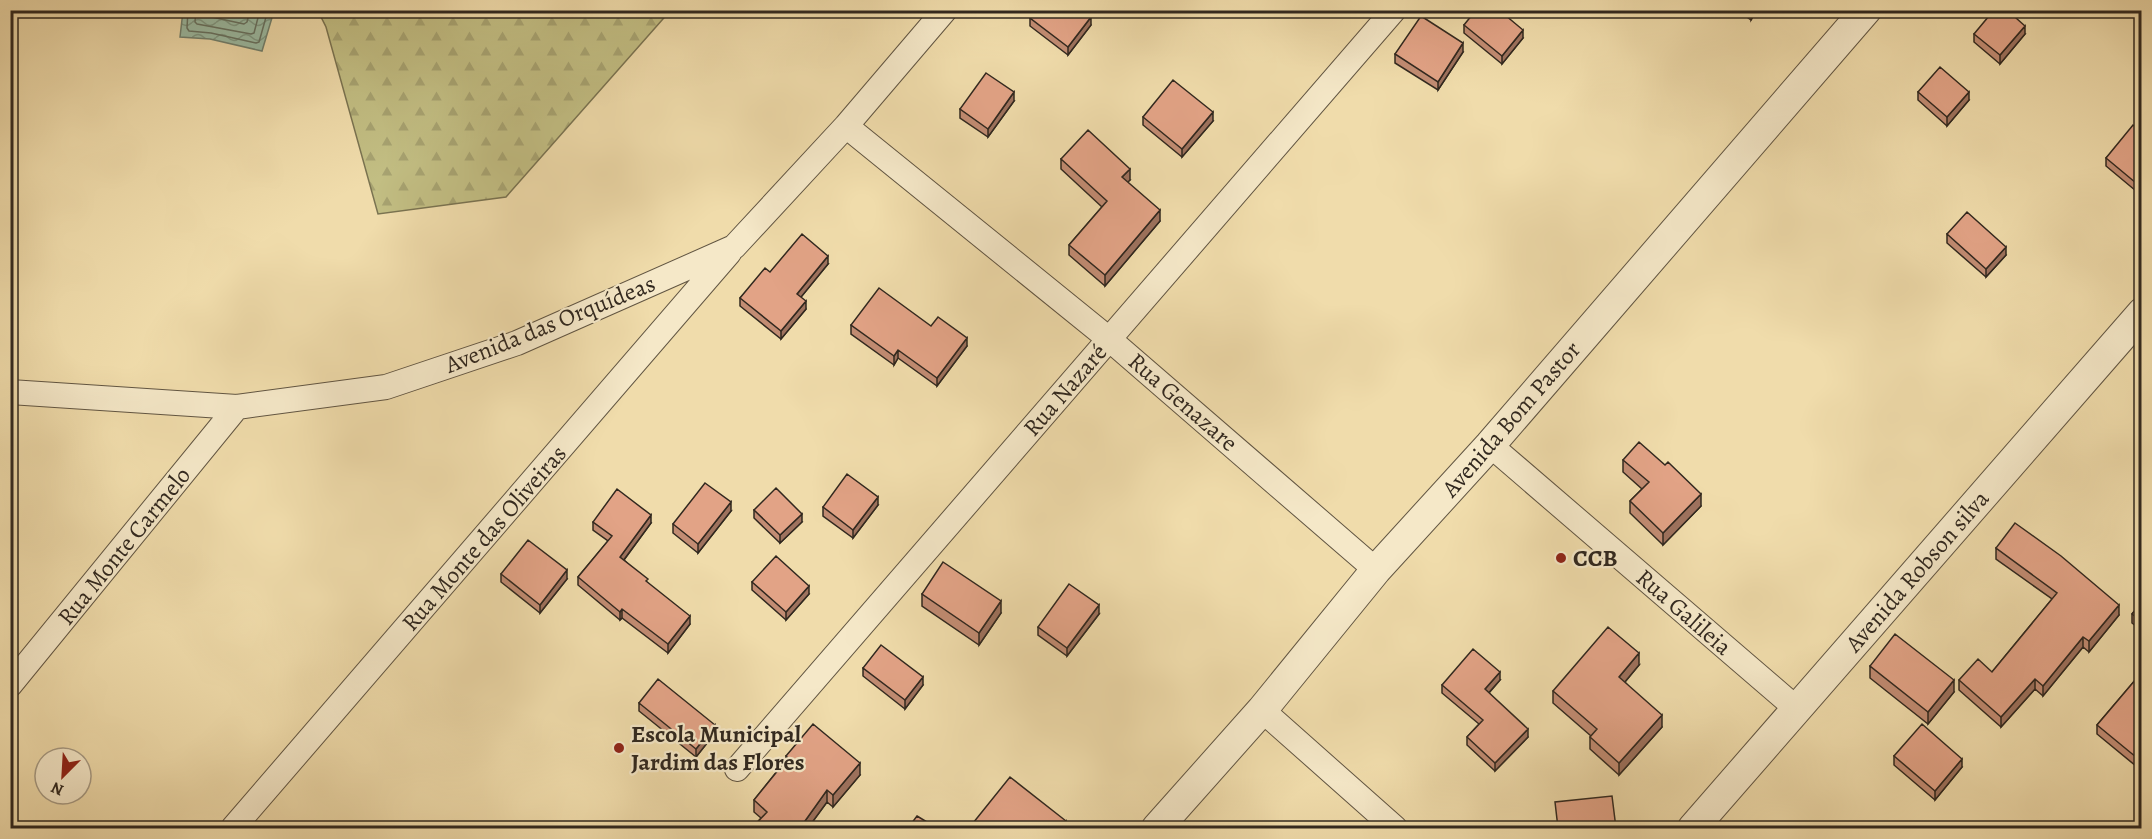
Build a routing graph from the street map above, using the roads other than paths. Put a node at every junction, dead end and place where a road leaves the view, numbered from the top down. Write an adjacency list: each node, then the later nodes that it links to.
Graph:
1 (945, 10): 4 (street, Avenida das Orquídeas)
2 (1394, 10): 7 (street, Rua Nazaré)
3 (1866, 10): 10 (street, Avenida Bom Pastor)
4 (846, 126): 5 (street, Avenida das Orquídeas); 7 (street, Rua Genazare)
5 (734, 247): 9 (street, Avenida das Orquídeas); 16 (street, Rua Monte das Oliveiras)
6 (2142, 314): 13 (street, Avenida Robson silva)
7 (1109, 339): 11 (street, Rua Genazare); 15 (street, Rua Nazaré)
8 (10, 392): 9 (street, Avenida das Orquídeas)
9 (237, 407): 12 (street, Rua Monte Carmelo)
10 (1490, 445): 11 (street, Avenida Bom Pastor); 13 (street, Rua Galileia)
11 (1376, 570): 14 (street, Avenida Bom Pastor)
12 (10, 685)
13 (1797, 709): 19 (street, Avenida Robson silva)
14 (1262, 710): 17 (street, Avenida Bom Pastor); 18 (street)
15 (737, 769)
16 (233, 828)
17 (1157, 828)
18 (1395, 828)
19 (1693, 828)

